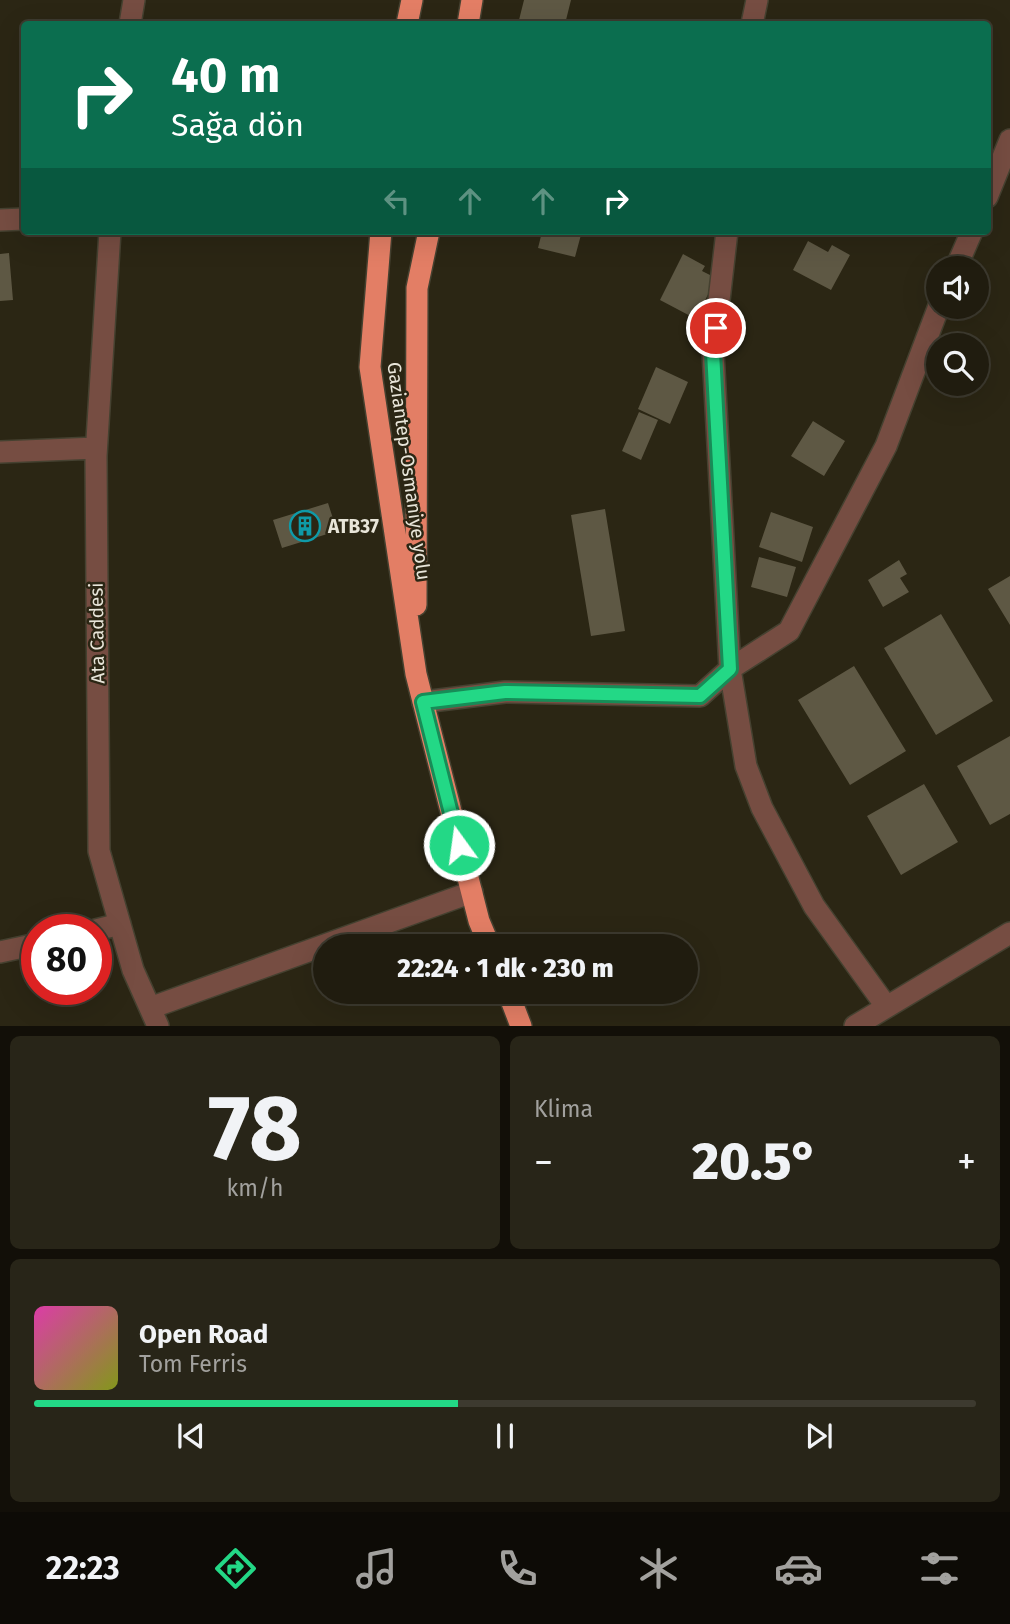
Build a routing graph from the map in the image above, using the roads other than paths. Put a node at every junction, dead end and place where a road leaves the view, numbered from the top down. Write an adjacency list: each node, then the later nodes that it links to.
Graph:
1 (134, 0): 5 (street)
2 (412, 0): 6 (highway)
3 (472, 0): 7 (highway)
4 (757, 0): 8 (street)
5 (130, 21)
6 (408, 21)
7 (468, 21)
8 (753, 21)
9 (1010, 140): 10 (street)
10 (991, 187)
11 (21, 219): 12 (street)
12 (0, 220)
13 (110, 235): 20 (street, Ata Caddesi)
14 (381, 235): 23 (highway, Gaziantep-Osmaniye yolu)
15 (428, 235): 23 (highway, Gaziantep-Osmaniye yolu)
16 (727, 235): 22 (street)
17 (970, 235): 18 (street)
18 (961, 256)
19 (934, 319): 22 (street)
20 (96, 448): 21 (street); 26 (street, Ata Caddesi)
21 (0, 452)
22 (730, 669): 24 (street); 33 (street)
23 (415, 674): 24 (highway, Gaziantep-Osmaniye yolu)
24 (423, 702): 25 (highway, Gaziantep-Osmaniye yolu)
25 (472, 892): 29 (highway, Gaziantep-Osmaniye yolu); 34 (street)
26 (120, 924): 27 (street); 34 (street, Ata Caddesi)
27 (112, 926)
28 (1010, 933): 33 (street)
29 (485, 934)
30 (21, 947): 31 (street)
31 (0, 952)
32 (513, 1004): 35 (highway)
33 (886, 1006): 36 (street)
34 (154, 1017)
35 (522, 1026)
36 (855, 1026)

